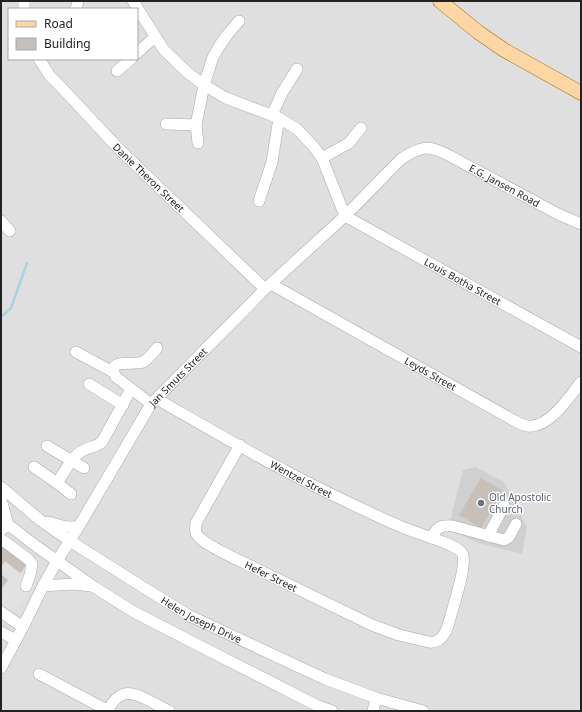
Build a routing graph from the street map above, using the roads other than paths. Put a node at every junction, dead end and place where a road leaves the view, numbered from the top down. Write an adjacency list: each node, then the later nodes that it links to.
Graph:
1 (440, 1): 11 (main road)
2 (138, 9): 4 (street)
3 (239, 21): 10 (street)
4 (155, 37): 5 (street); 10 (street)
5 (138, 52)
6 (40, 60): 24 (street, Danie Theron Street)
7 (130, 60): 9 (street)
8 (297, 69): 12 (street)
9 (117, 72)
10 (204, 84): 12 (street); 14 (street)
11 (581, 93)
12 (275, 117): 18 (street); 19 (street)
13 (166, 124): 14 (street)
14 (196, 125): 16 (street)
15 (361, 128): 18 (street)
16 (198, 143)
17 (427, 148): 20 (street, Jan Smuts Street); 22 (street, E.G. Jansen Road)
18 (322, 158): 20 (street)
19 (259, 201)
20 (345, 216): 24 (street, Jan Smuts Street); 25 (street, Louis Botha Street)
21 (1, 221): 23 (street)
22 (581, 224)
23 (10, 231)
24 (268, 286): 29 (street, Leyds Street); 32 (street, Jan Smuts Street)
25 (581, 347)
26 (157, 348): 28 (street)
27 (76, 352): 28 (street, Wentzel Street)
28 (113, 372): 31 (street, Wentzel Street)
29 (581, 382)
30 (88, 384): 33 (street)
31 (131, 389): 32 (street, Wentzel Street); 33 (street)
32 (154, 401): 35 (street, Wentzel Street); 47 (street, Jan Smuts Street)
33 (123, 405): 36 (street)
34 (48, 446): 36 (street)
35 (240, 446): 49 (street, Wentzel Street); 53 (street, Hefer Street)
36 (72, 460): 38 (street); 39 (street)
37 (34, 467): 39 (street)
38 (84, 468)
39 (57, 483): 41 (street)
40 (1, 487): 44 (street, Helen Joseph Drive)
41 (71, 494)
42 (1, 499): 46 (street)
43 (504, 506): 48 (street)
44 (40, 520): 47 (street); 51 (street, Helen Joseph Drive)
45 (516, 524): 48 (street)
46 (3, 525): 52 (street)
47 (79, 526): 51 (street, Jan Smuts Street)
48 (488, 536): 49 (street)
49 (431, 538): 53 (street, Wentzel Street)
50 (1, 539): 57 (street)
51 (70, 541): 54 (street, Jan Smuts Street); 65 (street, Helen Joseph Drive)
52 (36, 546): 54 (street); 55 (street)
53 (453, 546)
54 (57, 561): 55 (street, Jan Smuts Street); 56 (street)
55 (51, 571): 57 (street, Jan Smuts Street)
56 (94, 587): 57 (street); 68 (street)
57 (41, 591): 59 (street, Jan Smuts Street)
58 (1, 612): 59 (street)
59 (23, 627): 61 (street, Jan Smuts Street)
60 (1, 632): 61 (street)
61 (14, 642): 62 (street); 63 (street, Jan Smuts Street)
62 (1, 647)
63 (1, 668)
64 (39, 674): 66 (street)
65 (376, 698): 69 (street); 70 (street, Helen Joseph Drive)
66 (107, 710): 67 (street)
67 (169, 711)
68 (332, 711)
69 (373, 711)
70 (423, 711)

